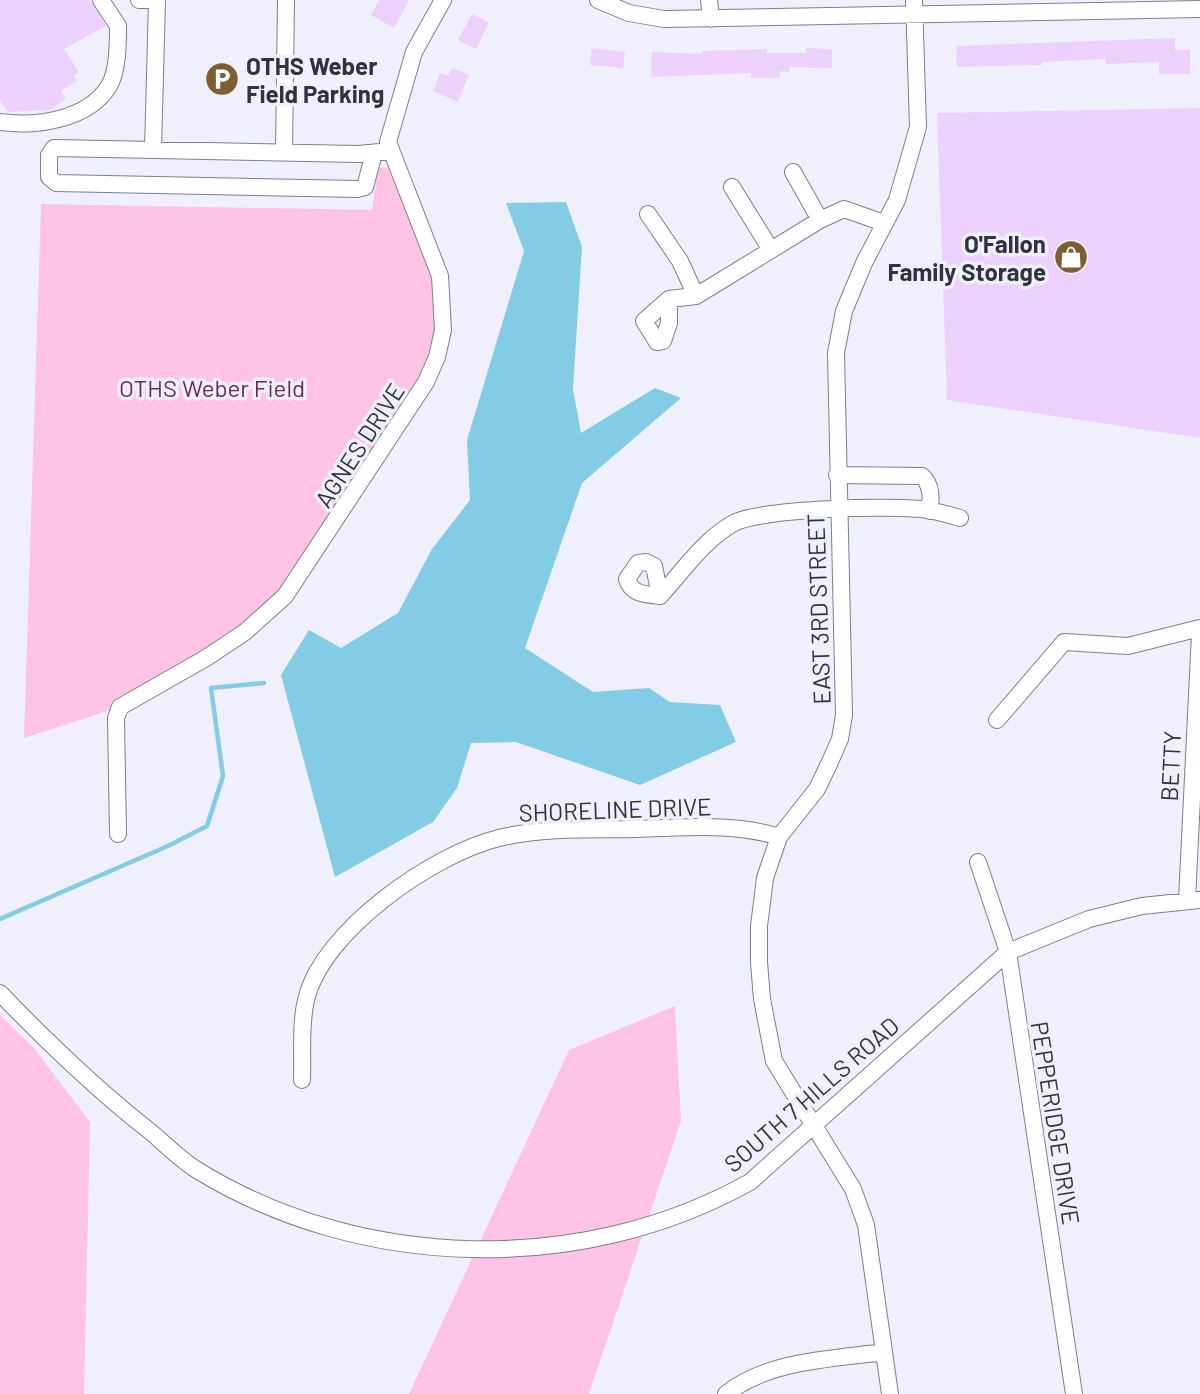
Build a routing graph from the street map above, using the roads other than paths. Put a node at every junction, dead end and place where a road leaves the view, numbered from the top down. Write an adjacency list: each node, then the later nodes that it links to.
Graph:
1 (101, 0): 11 (street)
2 (139, 0): 3 (street)
3 (157, 0): 12 (street)
4 (286, 0): 14 (street)
5 (443, 0): 13 (street, AGNES DRIVE)
6 (598, 0): 10 (street)
7 (709, 0): 10 (street)
8 (914, 8): 9 (street); 10 (street); 20 (street, EAST 3RD STREET)
9 (1200, 9)
10 (711, 19)
11 (0, 122)
12 (153, 150): 14 (street); 15 (street)
13 (391, 150): 15 (street); 32 (street, AGNES DRIVE)
14 (284, 153): 15 (street)
15 (374, 153)
16 (793, 172): 19 (street)
17 (732, 187): 21 (street)
18 (648, 214): 22 (street)
19 (820, 220): 20 (street); 21 (street)
20 (884, 223): 24 (street, EAST 3RD STREET)
21 (771, 250): 22 (street)
22 (696, 296): 23 (street)
23 (669, 299)
24 (837, 475): 25 (street, EAST 3RD STREET); 26 (street)
25 (837, 510): 26 (street); 28 (street); 33 (street, EAST 3RD STREET)
26 (930, 510): 27 (street)
27 (960, 518)
28 (660, 596)
29 (1200, 628): 31 (street)
30 (1200, 634): 35 (street, BETTY)
31 (997, 720)
32 (118, 834)
33 (779, 837): 38 (street, SHORELINE DRIVE); 39 (street, EAST 3RD STREET)
34 (978, 862): 36 (street, PEPPERIDGE DRIVE)
35 (1193, 900): 36 (street, SOUTH 7 HILLS ROAD)
36 (1008, 951): 39 (street, SOUTH 7 HILLS ROAD); 43 (street, PEPPERIDGE DRIVE)
37 (0, 993): 39 (street, SOUTH 7 HILLS ROAD)
38 (302, 1080)
39 (813, 1126): 40 (street, EAST 3RD STREET)
40 (884, 1352): 41 (street); 42 (street, EAST 3RD STREET)
41 (726, 1394)
42 (890, 1394)
43 (1074, 1394)

